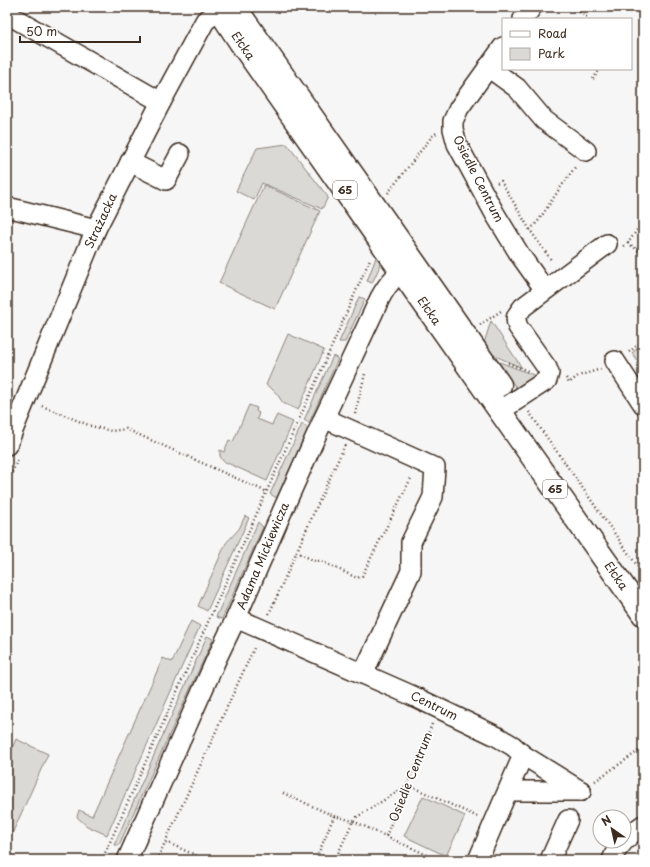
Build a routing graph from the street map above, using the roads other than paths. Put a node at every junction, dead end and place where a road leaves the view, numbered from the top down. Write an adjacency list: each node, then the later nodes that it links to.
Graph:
1 (532, 7): 4 (street)
2 (226, 9): 7 (street, Strażacka); 14 (main road, Ełcka / 65)
3 (7, 14): 7 (street)
4 (524, 18)
5 (502, 47): 6 (street, Osiedle Centrum)
6 (488, 67): 9 (street); 15 (street, Osiedle Centrum)
7 (161, 102): 10 (street, Strażacka)
8 (180, 154): 10 (street)
9 (582, 157)
10 (130, 162): 12 (street, Strażacka)
11 (7, 207): 12 (street)
12 (96, 229): 20 (street, Strażacka)
13 (614, 246): 15 (street)
14 (408, 267): 18 (main road, Ełcka / 65); 19 (street, Adama Mickiewicza)
15 (545, 290): 18 (street)
16 (615, 361): 17 (street)
17 (643, 404)
18 (506, 407): 21 (main road, Ełcka / 65); 22 (main road, Ełcka / 65)
19 (324, 418): 23 (street, Adama Mickiewicza); 24 (street)
20 (7, 445)
21 (643, 589)
22 (643, 614)
23 (236, 618): 24 (street, Centrum); 31 (street, Adama Mickiewicza)
24 (362, 674): 25 (street, Centrum)
25 (523, 755): 26 (street); 26 (street, Centrum)
26 (509, 790): 32 (street)
27 (568, 820): 33 (street)
28 (643, 825): 29 (street)
29 (632, 834)
30 (618, 849): 34 (street)
31 (127, 860)
32 (478, 860)
33 (550, 860)
34 (612, 860)

